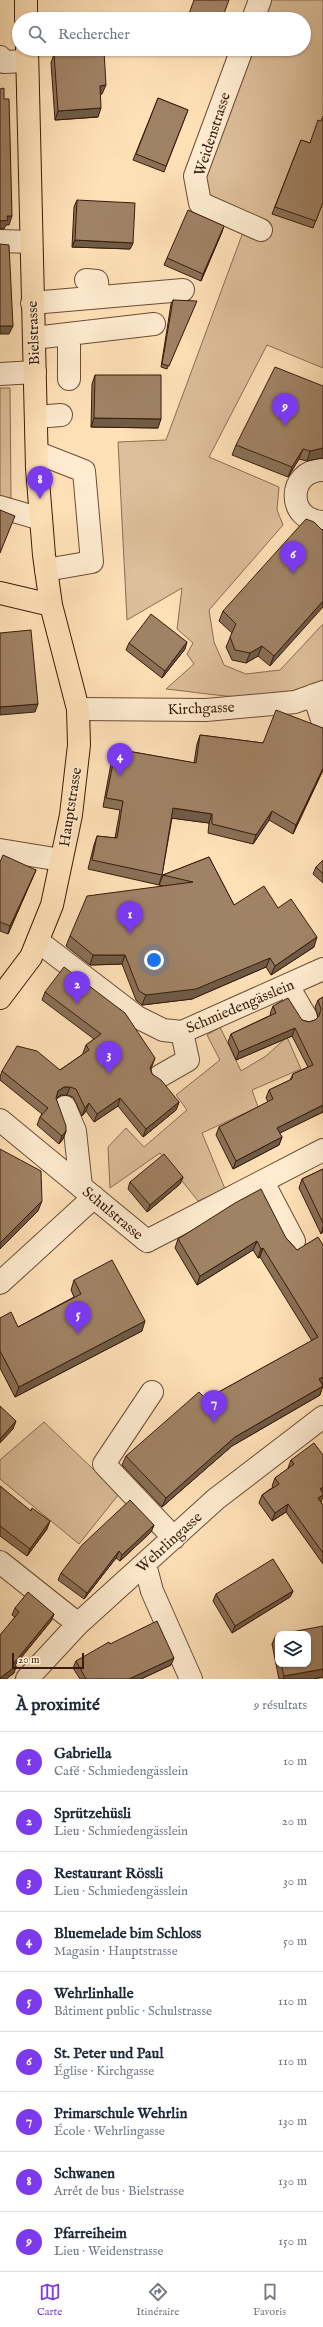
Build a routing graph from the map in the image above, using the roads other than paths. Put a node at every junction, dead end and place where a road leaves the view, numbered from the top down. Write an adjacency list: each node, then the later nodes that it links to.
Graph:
1 (26, 0): 3 (main road)
2 (260, 0): 4 (street)
3 (26, 12)
4 (256, 12)
5 (24, 56): 8 (street, Bielstrasse)
6 (27, 56): 11 (main road, Bielstrasse)
7 (239, 56): 9 (street, Weidenstrasse)
8 (0, 57)
9 (261, 230)
10 (0, 240): 11 (street)
11 (31, 242): 13 (main road, Bielstrasse)
12 (183, 290): 13 (street)
13 (32, 303): 16 (main road, Bielstrasse)
14 (154, 324): 15 (street)
15 (69, 334): 16 (street); 19 (street)
16 (34, 338): 17 (main road, Bielstrasse)
17 (35, 372): 18 (street); 21 (main road, Bielstrasse)
18 (0, 374)
19 (69, 378)
20 (61, 415): 21 (street)
21 (36, 418): 22 (main road, Bielstrasse)
22 (38, 453): 25 (main road, Bielstrasse); 27 (street)
23 (323, 470): 26 (street)
24 (0, 507): 25 (street)
25 (41, 519): 27 (main road, Bielstrasse)
26 (323, 522)
27 (46, 570): 29 (main road, Bielstrasse)
28 (0, 593): 29 (main road)
29 (51, 605): 31 (main road, Hauptstrasse)
30 (318, 694): 31 (street, Kirchgasse); 32 (street)
31 (78, 709): 34 (main road, Hauptstrasse)
32 (323, 723)
33 (0, 850): 34 (street)
34 (61, 860): 35 (main road, Hauptstrasse)
35 (38, 942): 38 (main road, Hauptstrasse); 40 (street, Schmiedengässlein)
36 (323, 969): 37 (street, Schmiedengässlein)
37 (288, 986): 39 (street); 40 (street, Schmiedengässlein)
38 (0, 998)
39 (306, 1017)
40 (182, 1032): 41 (street)
41 (160, 1076)
42 (65, 1107): 46 (street)
43 (0, 1120): 46 (street, Schulstrasse)
44 (323, 1150): 45 (street, Schulstrasse)
45 (263, 1182): 46 (street, Schulstrasse); 47 (street)
46 (87, 1192): 48 (street)
47 (294, 1240)
48 (0, 1283)
49 (152, 1392): 51 (street)
50 (323, 1417): 51 (street, Wehrlingasse)
51 (174, 1538): 53 (street, Wehrlingasse)
52 (0, 1562): 54 (street)
53 (145, 1564): 54 (street, Wehrlingasse); 56 (street)
54 (78, 1624): 55 (street, Wehrlingasse)
55 (37, 1676)
56 (191, 1679)

